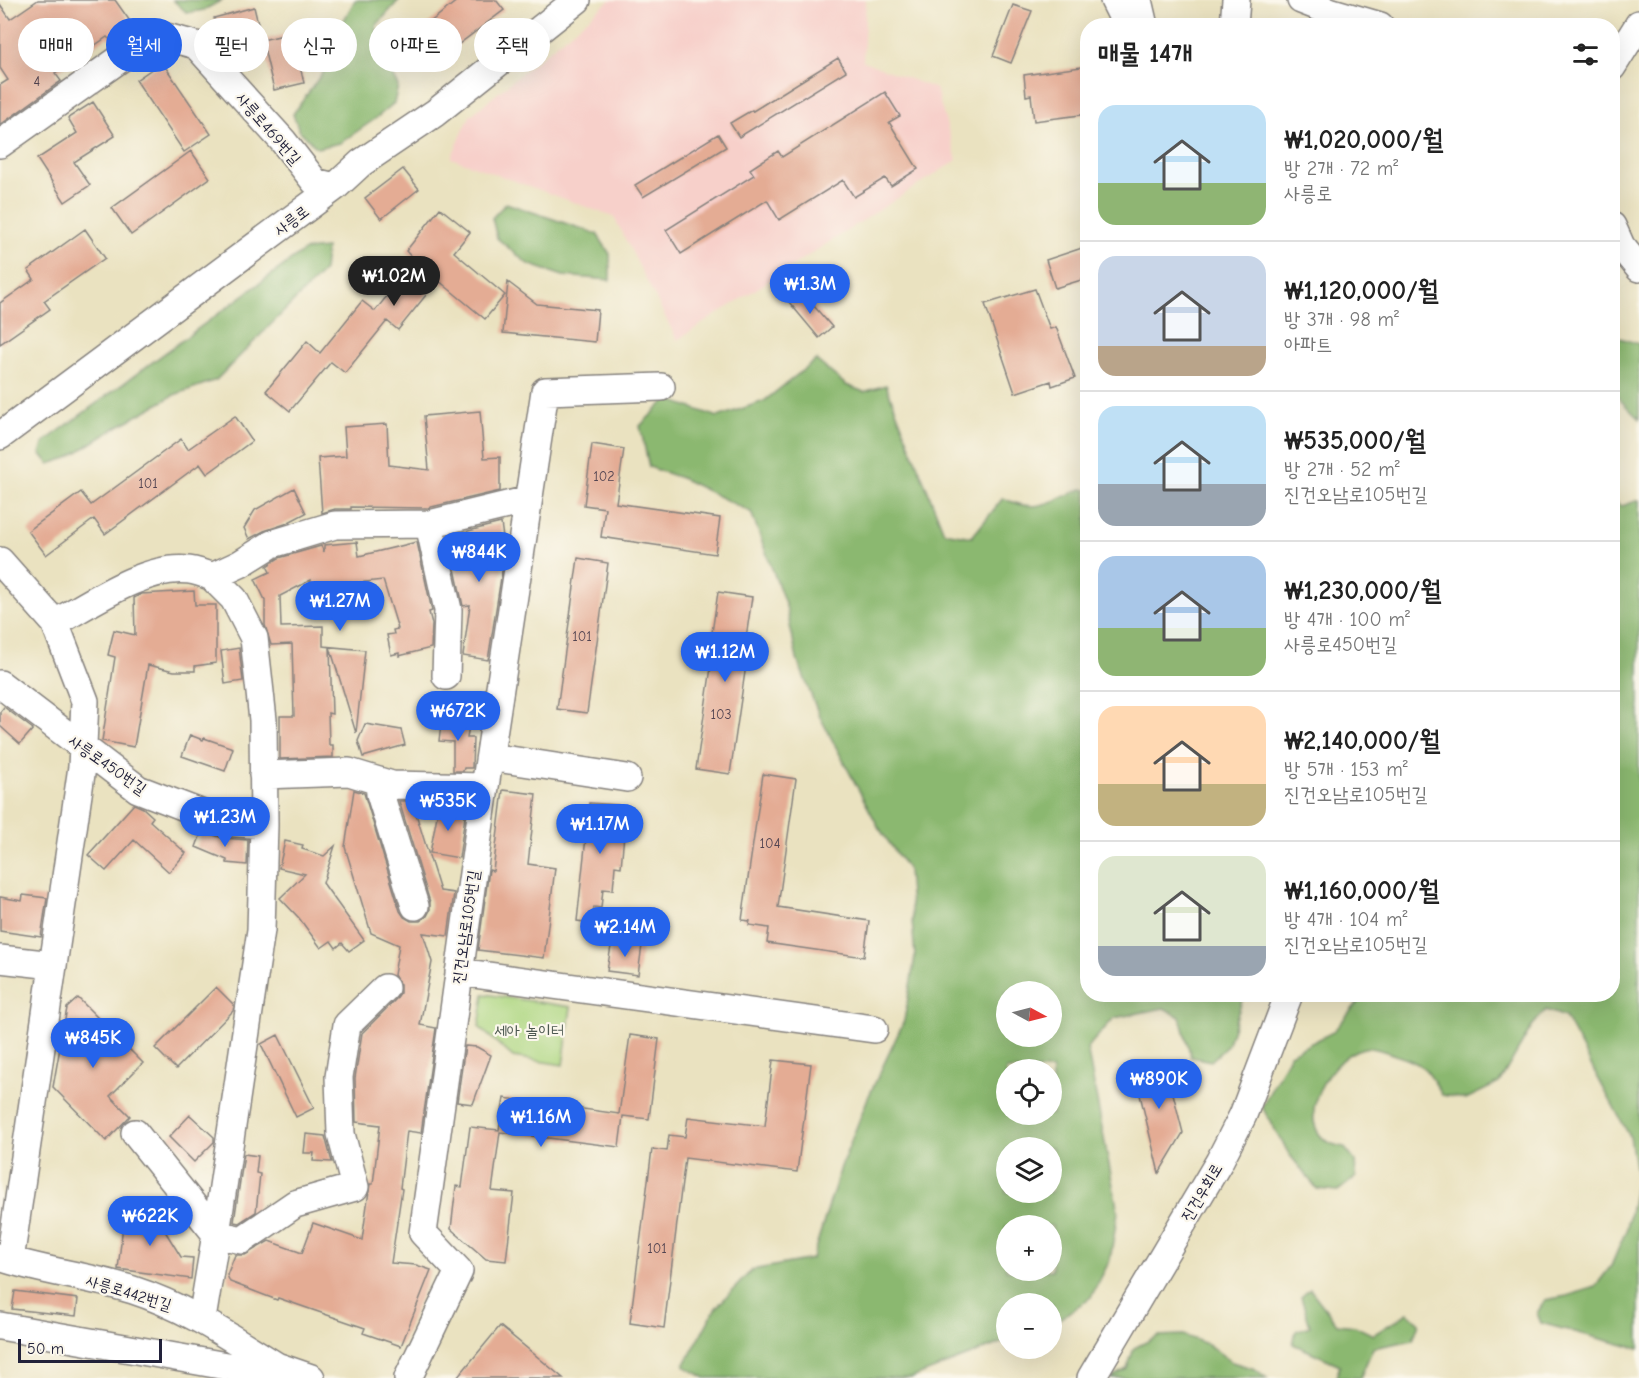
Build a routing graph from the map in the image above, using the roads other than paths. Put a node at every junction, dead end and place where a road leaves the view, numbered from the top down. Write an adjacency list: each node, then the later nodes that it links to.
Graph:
1 (577, 0): 11 (street, 사릉로)
2 (1114, 0): 5 (street)
3 (1236, 0): 6 (street)
4 (1301, 0): 7 (street)
5 (1142, 12)
6 (1235, 18)
7 (1353, 18)
8 (1639, 24): 9 (street)
9 (1620, 54)
10 (0, 144): 11 (street, 사릉로469번길)
11 (335, 188): 15 (street, 사릉로)
12 (1620, 244): 13 (street)
13 (1639, 268)
14 (661, 387): 16 (street, 진건오남로105번길)
15 (0, 436)
16 (528, 500): 17 (street); 24 (street, 진건오남로105번길)
17 (429, 524): 19 (street); 21 (street)
18 (0, 561): 20 (street)
19 (212, 577): 20 (street); 25 (street)
20 (56, 623): 23 (street)
21 (446, 676)
22 (0, 684): 23 (street, 사릉로450번길)
23 (83, 749): 29 (street, 사릉로450번길); 32 (street)
24 (490, 758): 26 (street); 28 (street, 진건오남로105번길)
25 (263, 775): 27 (street); 29 (street)
26 (627, 778)
27 (379, 781): 28 (street); 30 (street)
28 (485, 787): 33 (street, 진건오남로105번길)
29 (264, 825): 38 (street)
30 (415, 906)
31 (0, 959): 32 (street)
32 (53, 965): 39 (street)
33 (459, 972): 36 (street); 44 (street, 진건오남로105번길)
34 (385, 988): 38 (street)
35 (1286, 1002): 45 (street, 진건우회로)
36 (874, 1029)
37 (135, 1133): 38 (street)
38 (216, 1234): 40 (street)
39 (5, 1259): 40 (street, 사릉로442번길)
40 (202, 1319): 42 (street, 사릉로442번길)
41 (0, 1326): 42 (street)
42 (279, 1367): 43 (street)
43 (311, 1378)
44 (408, 1378)
45 (1091, 1378)

